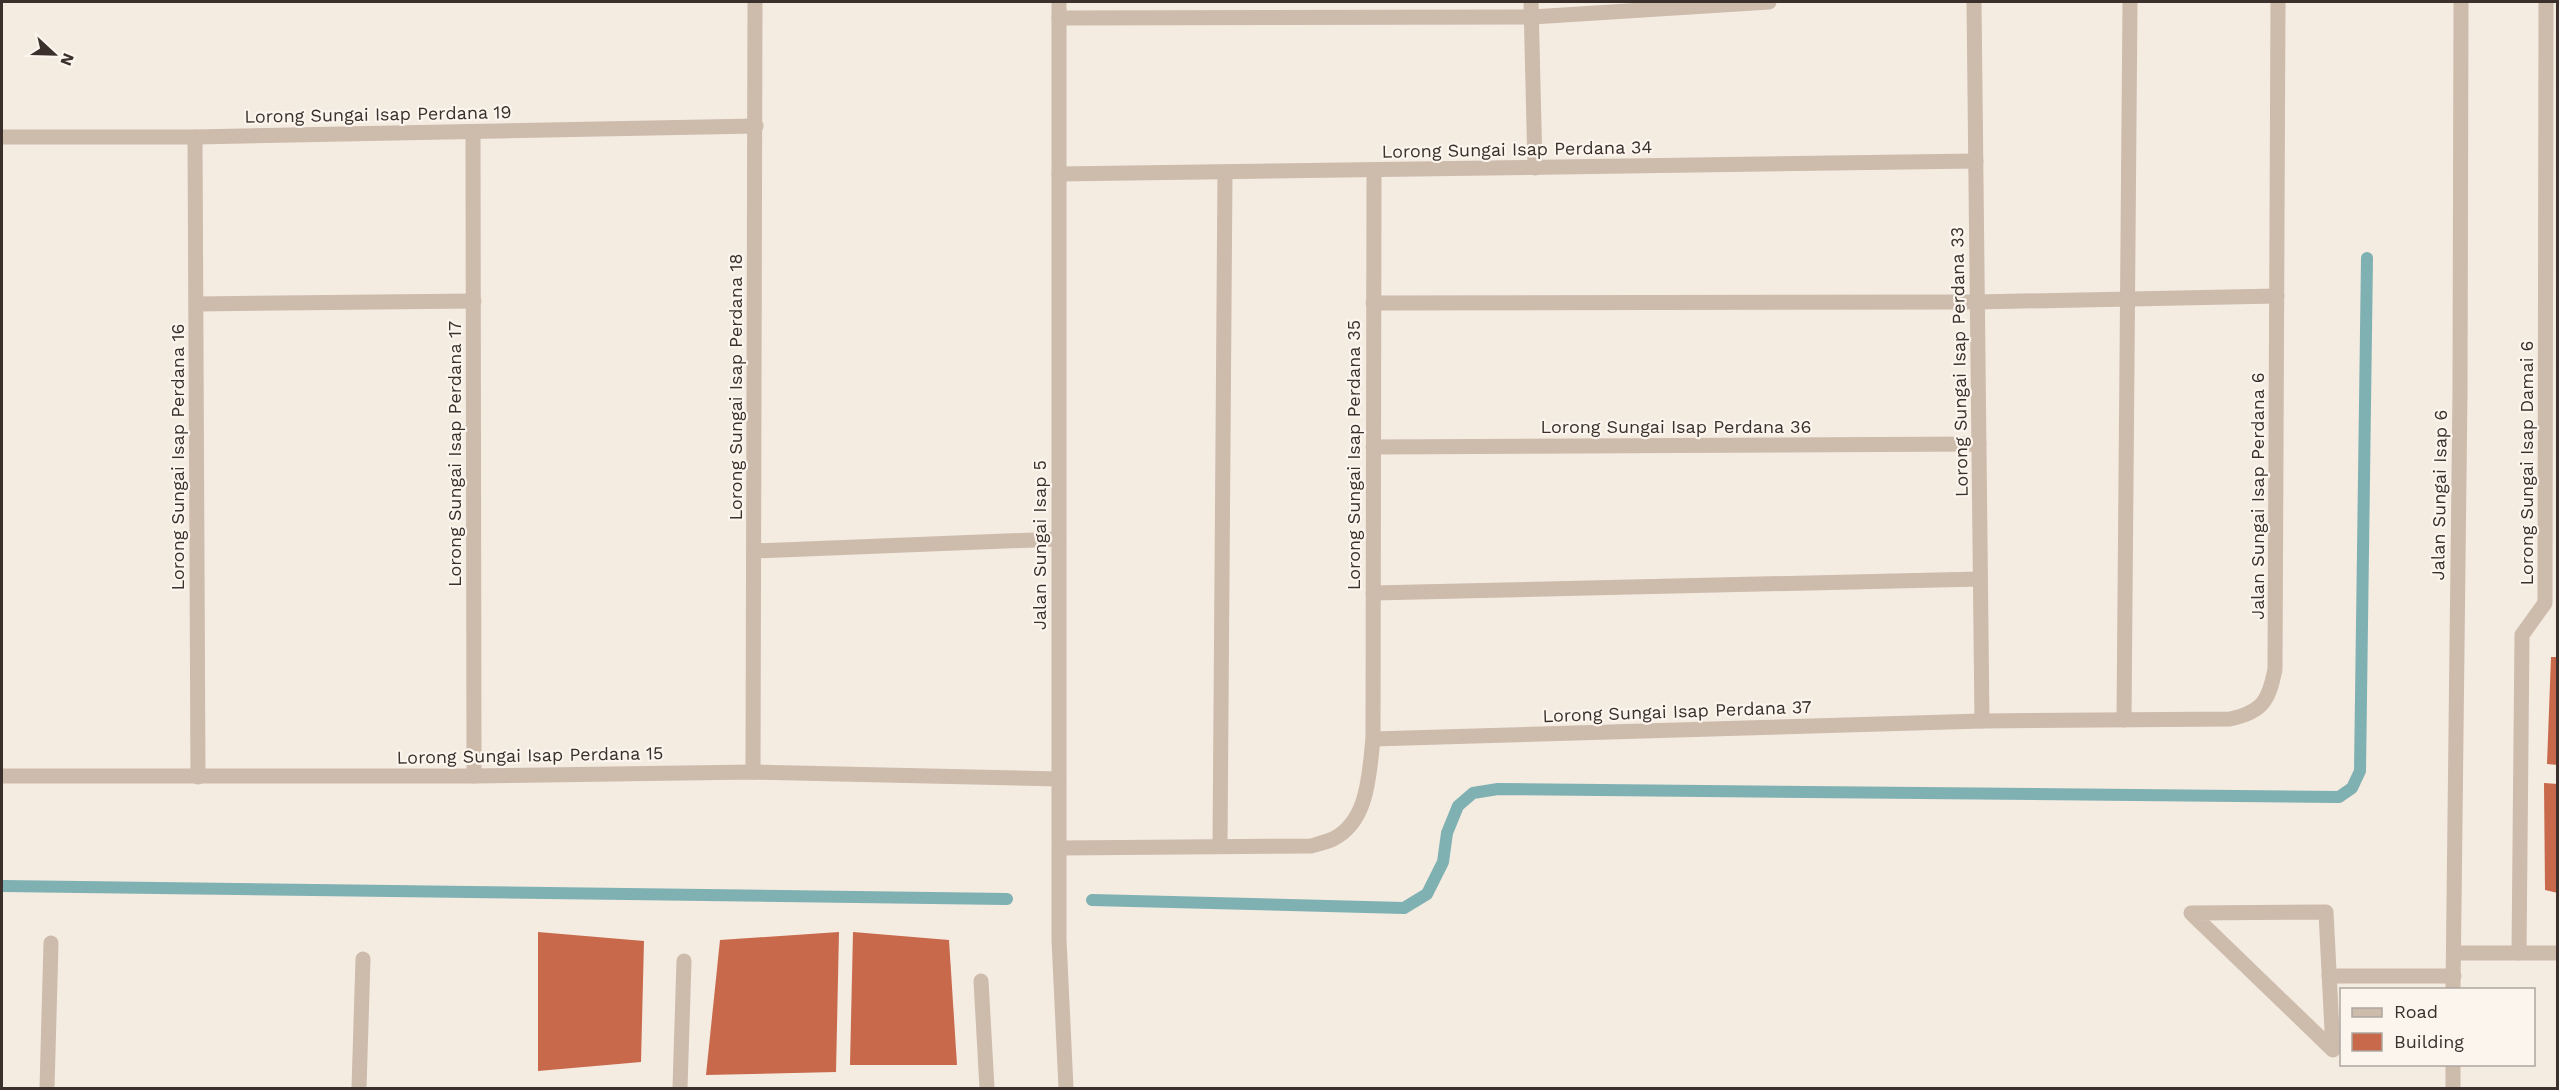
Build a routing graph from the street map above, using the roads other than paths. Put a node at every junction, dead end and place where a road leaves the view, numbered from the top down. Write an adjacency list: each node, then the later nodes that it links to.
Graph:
1 (755, 2): 11 (street, Lorong Sungai Isap Perdana 18)
2 (1059, 2): 10 (street, Jalan Sungai Isap 5)
3 (1768, 2): 9 (street)
4 (1974, 2): 15 (street, Lorong Sungai Isap Perdana 33)
5 (2130, 2): 21 (street)
6 (2278, 2): 20 (street, Jalan Sungai Isap Perdana 6)
7 (2461, 2): 44 (street, Jalan Sungai Isap 6)
8 (2546, 2): 32 (street, Lorong Sungai Isap Damai 6)
9 (1532, 9): 10 (street); 16 (street)
10 (1059, 18): 19 (street, Jalan Sungai Isap 5)
11 (756, 126): 12 (street, Lorong Sungai Isap Perdana 19); 29 (street, Lorong Sungai Isap Perdana 18)
12 (473, 132): 14 (street, Lorong Sungai Isap Perdana 19); 22 (street, Lorong Sungai Isap Perdana 17)
13 (2, 137): 14 (street, Lorong Sungai Isap Perdana 19)
14 (195, 137): 25 (street, Lorong Sungai Isap Perdana 16)
15 (1976, 161): 16 (street, Lorong Sungai Isap Perdana 34); 23 (street, Lorong Sungai Isap Perdana 33)
16 (1535, 168): 17 (street, Lorong Sungai Isap Perdana 34)
17 (1374, 171): 18 (street, Lorong Sungai Isap Perdana 34); 24 (street, Lorong Sungai Isap Perdana 35)
18 (1225, 172): 19 (street, Lorong Sungai Isap Perdana 34); 41 (street)
19 (1059, 174): 28 (street, Jalan Sungai Isap 5)
20 (2277, 296): 21 (street); 33 (street, Jalan Sungai Isap Perdana 6)
21 (2128, 299): 23 (street); 33 (street)
22 (474, 301): 25 (street); 38 (street, Lorong Sungai Isap Perdana 17)
23 (1977, 302): 24 (street); 26 (street, Lorong Sungai Isap Perdana 33)
24 (1373, 303): 27 (street, Lorong Sungai Isap Perdana 35)
25 (196, 304): 39 (street, Lorong Sungai Isap Perdana 16)
26 (1979, 444): 27 (street, Lorong Sungai Isap Perdana 36); 30 (street, Lorong Sungai Isap Perdana 33)
27 (1373, 447): 31 (street, Lorong Sungai Isap Perdana 35)
28 (1059, 539): 29 (street); 40 (street, Jalan Sungai Isap 5)
29 (754, 550): 36 (street, Lorong Sungai Isap Perdana 18)
30 (1980, 579): 31 (street); 34 (street, Lorong Sungai Isap Perdana 33)
31 (1373, 593): 35 (street, Lorong Sungai Isap Perdana 35)
32 (2551, 603): 45 (street, Lorong Sungai Isap Damai 6)
33 (2124, 720): 34 (street, Jalan Sungai Isap Perdana 6)
34 (1982, 721): 35 (street, Lorong Sungai Isap Perdana 37)
35 (1373, 739): 41 (street, Lorong Sungai Isap Perdana 35)
36 (753, 772): 38 (street, Lorong Sungai Isap Perdana 15); 40 (street, Lorong Sungai Isap Perdana 15)
37 (2, 776): 39 (street, Lorong Sungai Isap Perdana 15)
38 (474, 776): 39 (street, Lorong Sungai Isap Perdana 15)
39 (198, 777)
40 (1059, 779): 42 (street, Jalan Sungai Isap 5)
41 (1220, 846): 42 (street, Lorong Sungai Isap Perdana 35)
42 (1060, 848): 57 (street, Jalan Sungai Isap 5)
43 (51, 943): 53 (street)
44 (2454, 953): 45 (street); 51 (street, Jalan Sungai Isap 6)
45 (2519, 953): 46 (street)
46 (2558, 953)
47 (363, 959): 54 (street)
48 (684, 961): 55 (street)
49 (2329, 976): 49 (street); 51 (street)
50 (981, 981): 56 (street)
51 (2453, 983)
52 (2453, 1066): 58 (street)
53 (47, 1089)
54 (359, 1089)
55 (680, 1089)
56 (987, 1089)
57 (1066, 1089)
58 (2453, 1089)

